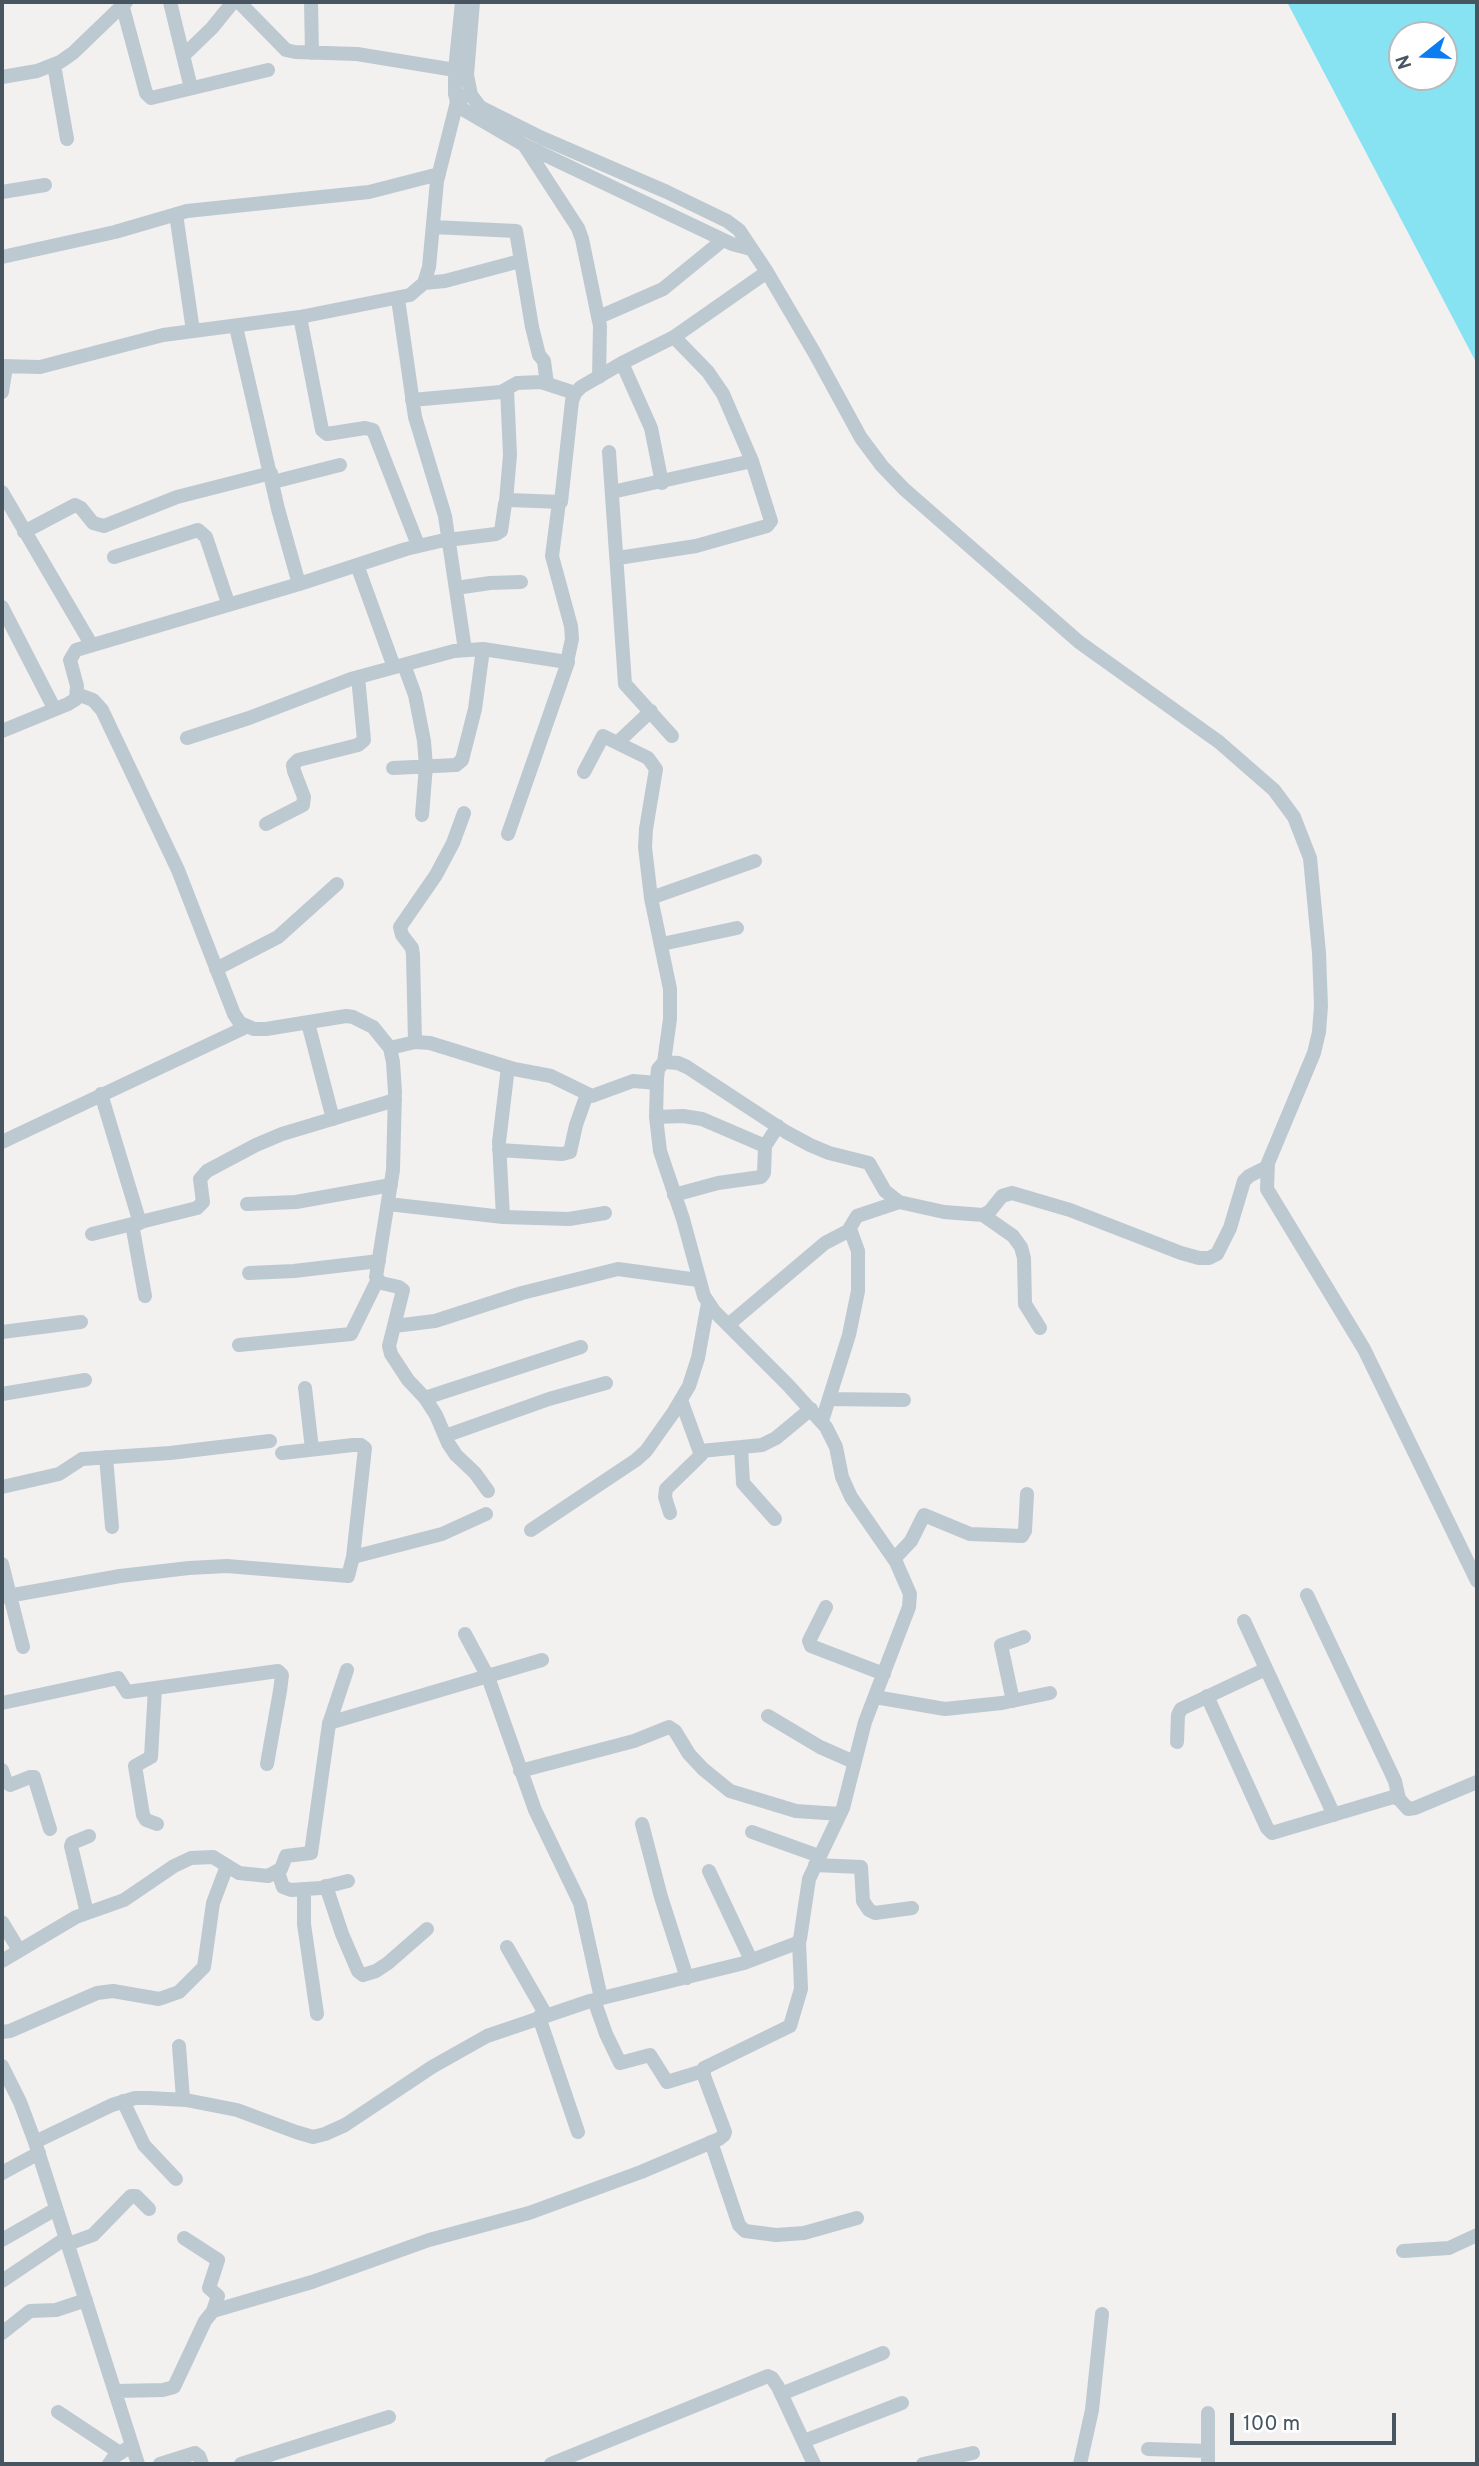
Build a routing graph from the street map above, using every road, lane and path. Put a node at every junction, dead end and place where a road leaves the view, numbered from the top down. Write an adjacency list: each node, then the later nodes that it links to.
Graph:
1 (170, 2): 9 (street)
2 (233, 2): 9 (street)
3 (239, 2): 8 (street)
4 (311, 2): 8 (street)
5 (462, 2): 12 (street)
6 (473, 2): 15 (street)
7 (124, 3): 10 (street); 14 (street)
8 (312, 53): 12 (street)
9 (184, 55): 14 (street)
10 (54, 65): 13 (street); 17 (street)
11 (268, 70): 14 (street)
12 (455, 70): 16 (street)
13 (2, 77)
14 (191, 88)
15 (470, 92): 16 (street); 25 (street)
16 (457, 102): 18 (street); 19 (street)
17 (67, 139)
18 (524, 145): 24 (street); 32 (street)
19 (439, 174): 22 (street); 23 (street)
20 (46, 186): 21 (street)
21 (2, 191)
22 (176, 214): 26 (street); 34 (street)
23 (433, 227): 27 (street); 29 (street)
24 (723, 240): 25 (street); 32 (street)
25 (751, 248): 28 (street)
26 (2, 257)
27 (520, 261): 29 (street); 39 (street)
28 (767, 272): 35 (street); 107 (street)
29 (424, 283): 30 (street)
30 (398, 299): 31 (street); 43 (street)
31 (300, 317): 33 (street); 56 (street)
32 (599, 317): 38 (street)
33 (236, 327): 34 (street); 47 (street)
34 (193, 331): 37 (street)
35 (674, 337): 36 (street); 45 (street)
36 (622, 363): 38 (street); 48 (street)
37 (4, 367): 41 (street)
38 (599, 377): 42 (street)
39 (547, 384): 40 (street); 42 (street)
40 (507, 389): 43 (street); 51 (street)
41 (2, 392)
42 (575, 393): 52 (street)
43 (412, 400): 55 (street)
44 (609, 452): 50 (street)
45 (752, 461): 48 (street); 58 (street)
46 (340, 465): 47 (street)
47 (272, 478): 54 (street); 61 (street)
48 (662, 483): 50 (street)
49 (2, 492): 53 (street)
50 (611, 492): 58 (street)
51 (506, 501): 52 (street); 55 (street)
52 (559, 502): 68 (street)
53 (6, 510): 54 (street)
54 (24, 532): 65 (street)
55 (449, 540): 56 (street); 62 (street)
56 (418, 545): 59 (street)
57 (114, 557): 63 (street)
58 (618, 558): 73 (street)
59 (357, 565): 61 (street); 69 (street)
60 (521, 582): 62 (street)
61 (299, 584): 63 (street)
62 (456, 588): 67 (street)
63 (228, 603): 65 (street)
64 (2, 607): 72 (street)
65 (91, 644): 71 (street)
66 (483, 649): 67 (street); 68 (street); 78 (street)
67 (465, 650): 69 (street)
68 (568, 662): 84 (street)
69 (399, 666): 70 (street); 78 (street)
70 (358, 677): 76 (street); 83 (street)
71 (77, 694): 72 (street); 90 (street)
72 (54, 708): 74 (street)
73 (651, 711): 75 (street); 77 (street)
74 (2, 731)
75 (673, 736)
76 (187, 737)
77 (617, 743): 80 (street); 87 (street)
78 (425, 766): 79 (street); 82 (street)
79 (393, 768)
80 (584, 772)
81 (464, 813): 93 (street)
82 (422, 815)
83 (266, 824)
84 (508, 834)
85 (755, 861): 87 (street)
86 (337, 884): 90 (street)
87 (650, 898): 89 (street)
88 (737, 928): 89 (street)
89 (662, 944): 95 (street)
90 (216, 969): 92 (street)
91 (308, 1023): 92 (street); 94 (street); 102 (street)
92 (246, 1027): 98 (street)
93 (415, 1042): 94 (street); 96 (street)
94 (390, 1048): 100 (street)
95 (664, 1062): 97 (street); 103 (street)
96 (508, 1067): 99 (street); 106 (street)
97 (656, 1083): 99 (street); 101 (street)
98 (101, 1094): 104 (street); 116 (street)
99 (587, 1094): 106 (street)
100 (395, 1100): 102 (street); 108 (street)
101 (656, 1117): 105 (street); 109 (street)
102 (333, 1119): 116 (street)
103 (778, 1126): 105 (street); 110 (street)
104 (2, 1142)
105 (765, 1146): 109 (street)
106 (499, 1150): 115 (street)
107 (1267, 1167): 114 (street); 160 (street)
108 (391, 1185): 111 (street); 112 (street)
109 (674, 1195): 121 (street)
110 (899, 1202): 114 (street); 117 (street)
111 (247, 1204)
112 (388, 1204): 115 (street); 119 (street)
113 (605, 1213): 115 (street)
114 (983, 1215): 128 (street)
115 (503, 1217)
116 (136, 1223): 118 (street); 123 (street)
117 (850, 1229): 126 (street); 137 (street)
118 (92, 1234)
119 (379, 1261): 120 (street); 122 (street)
120 (249, 1273)
121 (698, 1280): 124 (street); 127 (street)
122 (377, 1281): 127 (street); 130 (street)
123 (145, 1296)
124 (708, 1303): 126 (street); 138 (street)
125 (81, 1322): 129 (street)
126 (728, 1325): 140 (street)
127 (394, 1326): 136 (street)
128 (1040, 1328)
129 (2, 1332)
130 (239, 1345)
131 (581, 1347): 136 (street)
132 (85, 1380): 135 (street)
133 (606, 1383): 142 (street)
134 (305, 1388): 145 (street)
135 (2, 1394)
136 (425, 1398): 142 (street)
137 (829, 1399): 139 (street); 141 (street)
138 (681, 1400): 146 (street); 156 (street)
139 (904, 1400)
140 (811, 1409): 141 (street); 144 (street)
141 (822, 1421): 158 (street)
142 (445, 1436): 150 (street)
143 (270, 1441): 148 (street)
144 (741, 1447): 146 (street); 154 (street)
145 (312, 1449): 147 (street); 157 (street)
146 (701, 1451): 152 (street)
147 (282, 1453)
148 (106, 1457): 149 (street); 155 (street)
149 (2, 1487)
150 (488, 1491)
151 (1027, 1494): 158 (street)
152 (670, 1513)
153 (486, 1514): 157 (street)
154 (775, 1520)
155 (112, 1527)
156 (531, 1530)
157 (353, 1557): 162 (street)
158 (894, 1559): 171 (street)
159 (2, 1564): 162 (street)
160 (1477, 1581)
161 (1307, 1595): 187 (street)
162 (6, 1597): 167 (street)
163 (826, 1607): 171 (street)
164 (1244, 1621): 169 (street)
165 (465, 1634): 172 (street)
166 (1024, 1637): 177 (street)
167 (23, 1647)
168 (541, 1660): 172 (street)
169 (1266, 1669): 176 (street); 189 (street)
170 (347, 1671): 180 (street)
171 (884, 1674): 175 (street)
172 (488, 1677): 180 (street); 185 (street)
173 (155, 1688): 178 (street); 183 (street); 190 (street)
174 (1051, 1693): 177 (street)
175 (875, 1696): 177 (street); 182 (street)
176 (1207, 1696): 181 (street); 189 (street)
177 (1013, 1701)
178 (2, 1703)
179 (768, 1716): 182 (street)
180 (329, 1723): 198 (street)
181 (1177, 1742)
182 (854, 1762): 188 (street)
183 (267, 1764)
184 (2, 1770): 192 (street)
185 (520, 1771): 188 (street); 212 (street)
186 (1477, 1782): 187 (street)
187 (1399, 1799): 189 (street)
188 (840, 1814): 195 (street)
189 (1334, 1815)
190 (157, 1824)
191 (642, 1824): 211 (street)
192 (50, 1829)
193 (752, 1832): 195 (street)
194 (89, 1836): 203 (street)
195 (817, 1861): 202 (street); 206 (street)
196 (227, 1866): 198 (street); 203 (street); 215 (street)
197 (709, 1871): 209 (street)
198 (278, 1872): 201 (street)
199 (348, 1881): 200 (street)
200 (326, 1886): 201 (street); 205 (street)
201 (304, 1889): 213 (street)
202 (912, 1908)
203 (87, 1913): 208 (street)
204 (2, 1922): 208 (street)
205 (427, 1929)
206 (799, 1941): 209 (street); 218 (street)
207 (506, 1947): 214 (street)
208 (19, 1950): 210 (street)
209 (751, 1960): 211 (street)
210 (2, 1961)
211 (687, 1978): 212 (street)
212 (597, 1999): 214 (street); 218 (street)
213 (317, 2014)
214 (542, 2016): 219 (street); 221 (street)
215 (2, 2032)
216 (179, 2046): 219 (street)
217 (2, 2066): 222 (street)
218 (703, 2071): 223 (street)
219 (183, 2099): 220 (street)
220 (124, 2101): 222 (street); 225 (street)
221 (578, 2132)
222 (40, 2143): 224 (street); 226 (street)
223 (710, 2143): 228 (street); 236 (street)
224 (2, 2173)
225 (176, 2179)
226 (56, 2208): 231 (street); 232 (street)
227 (149, 2209): 232 (street)
228 (857, 2218)
229 (1477, 2235): 233 (street)
230 (184, 2238): 236 (street)
231 (2, 2240)
232 (73, 2241): 234 (street); 235 (street)
233 (1403, 2251)
234 (2, 2281)
235 (86, 2300): 238 (street); 240 (street)
236 (213, 2311): 240 (street)
237 (1102, 2315): 259 (street)
238 (2, 2333)
239 (883, 2353): 241 (street)
240 (122, 2391): 247 (street)
241 (781, 2394): 246 (street); 256 (street)
242 (902, 2403): 246 (street)
243 (58, 2412): 247 (street)
244 (1208, 2413): 250 (street)
245 (388, 2417): 255 (street)
246 (804, 2441): 257 (street)
247 (126, 2449): 251 (street); 252 (street)
248 (1148, 2449): 250 (street)
249 (973, 2453): 258 (street)
250 (1208, 2458)
251 (109, 2464)
252 (138, 2464)
253 (160, 2464): 254 (street)
254 (202, 2464)
255 (241, 2464)
256 (551, 2464)
257 (814, 2464)
258 (923, 2464)
259 (1080, 2464)

